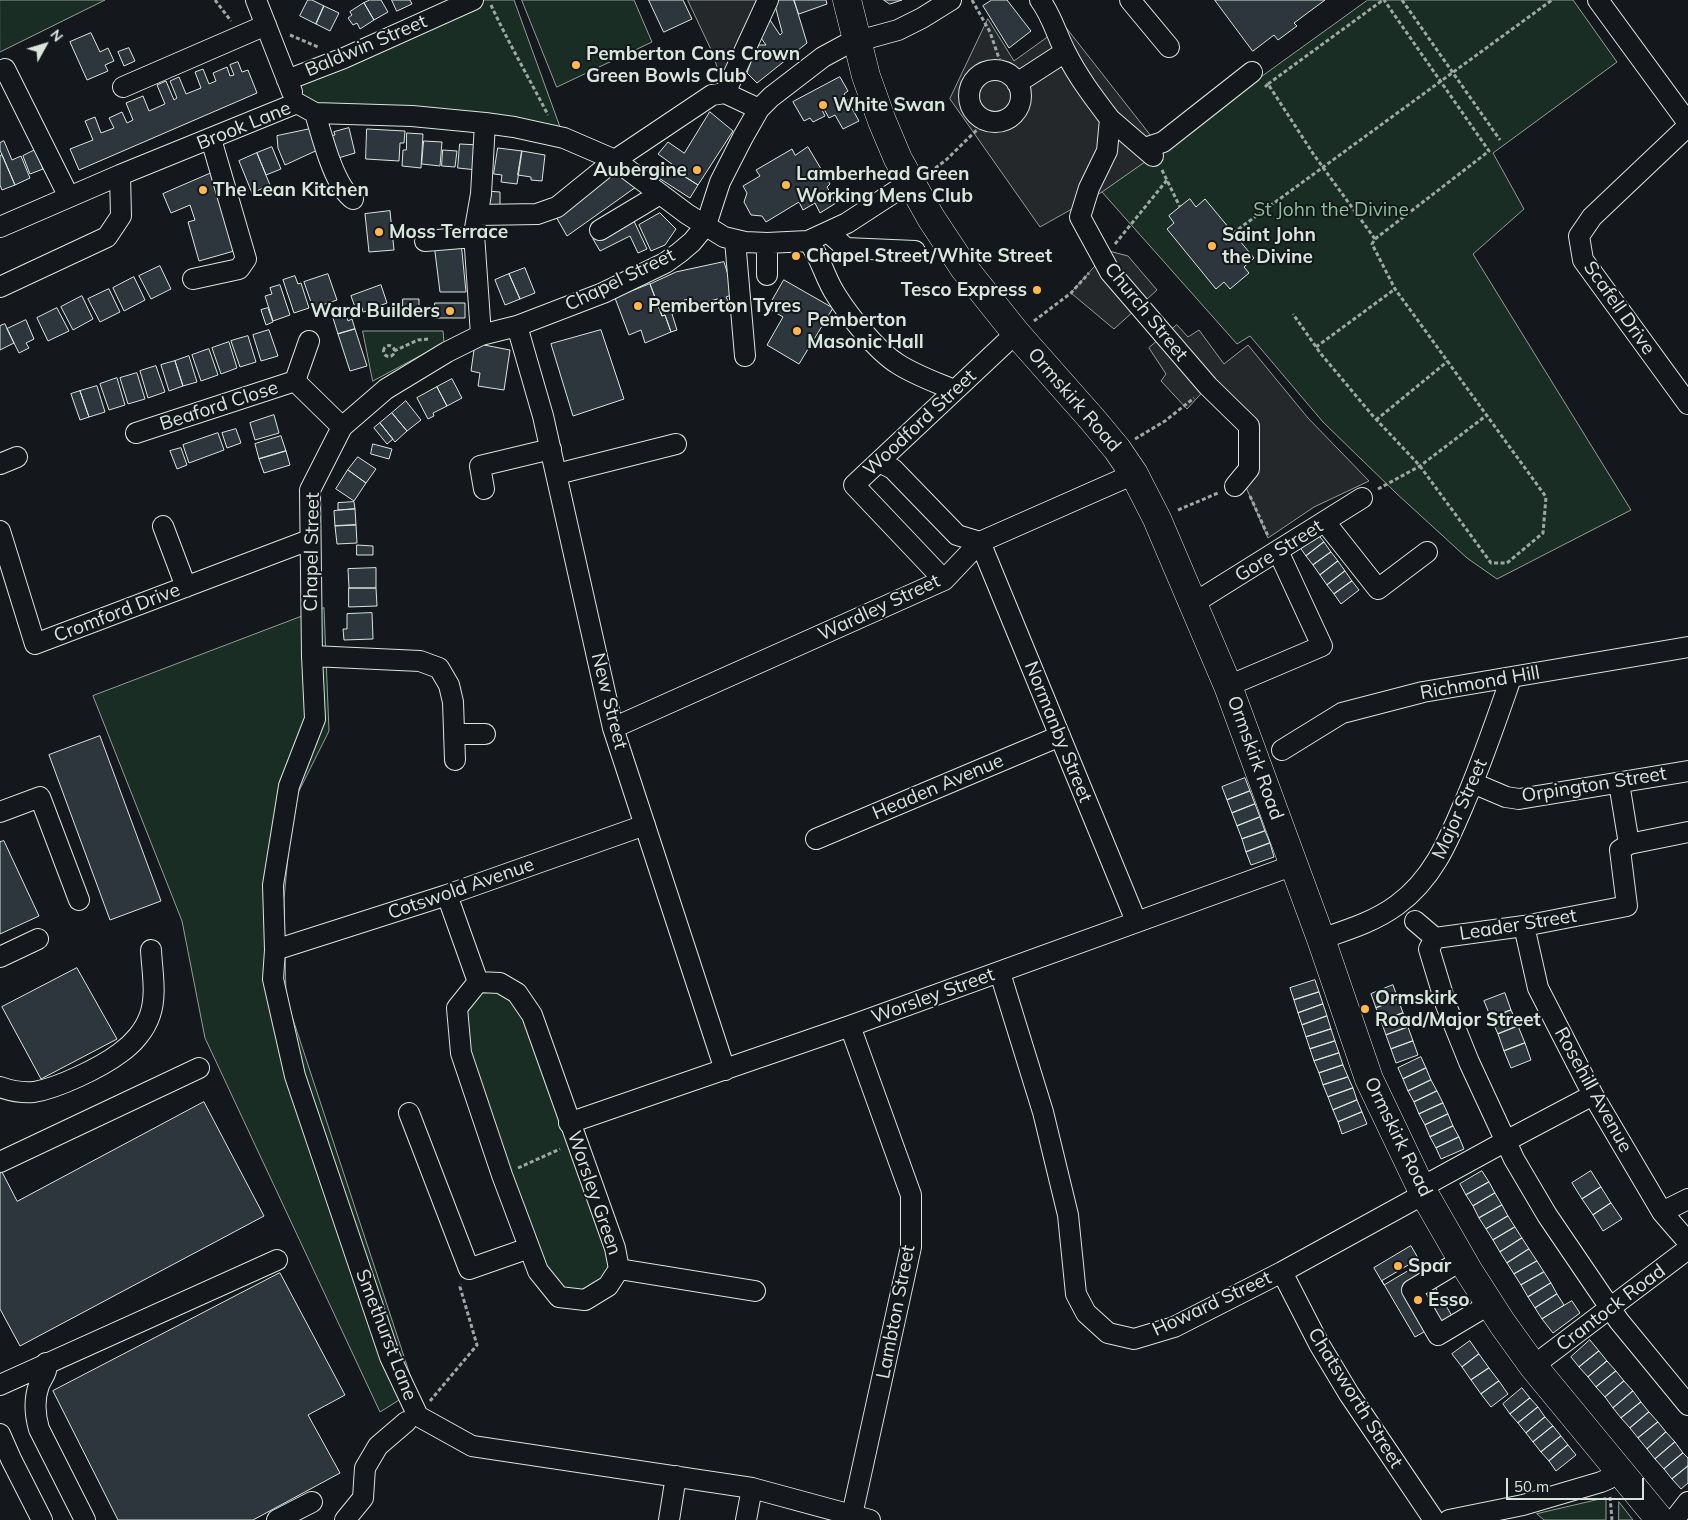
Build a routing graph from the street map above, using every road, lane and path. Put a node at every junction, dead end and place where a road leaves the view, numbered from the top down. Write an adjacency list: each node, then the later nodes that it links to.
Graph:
1 (215, 0): 16 (path)
2 (256, 0): 15 (street)
3 (473, 0): 20 (street, Baldwin Street)
4 (488, 0): 37 (path)
5 (768, 0): 29 (street)
6 (847, 0): 17 (highway, Ormskirk Road)
7 (951, 0): 17 (street)
8 (972, 0): 23 (path)
9 (1040, 0): 19 (street)
10 (1130, 0): 18 (street)
11 (1383, 0): 26 (path); 27 (path)
12 (1402, 0): 22 (path)
13 (1552, 0): 22 (path)
14 (1598, 0): 36 (street)
15 (266, 25): 16 (street); 20 (path); 24 (street)
16 (243, 35): 28 (street)
17 (857, 40): 31 (street); 45 (highway, Ormskirk Road)
18 (1169, 48)
19 (1065, 52): 23 (street); 33 (street)
20 (344, 58): 24 (street, Baldwin Street)
21 (5, 69): 47 (street)
22 (1452, 72): 26 (path); 39 (path)
23 (1011, 78): 34 (street); 34 (street)
24 (287, 80): 30 (street)
25 (1256, 81): 27 (path); 40 (street)
26 (1440, 81): 42 (path); 57 (path)
27 (1268, 84): 42 (path)
28 (124, 87)
29 (725, 93): 31 (street); 41 (street)
30 (297, 103): 32 (street, Brook Lane); 38 (street, Brook Lane)
31 (759, 108): 51 (street)
32 (315, 113): 35 (street, Brook Lane); 48 (street)
33 (1110, 119): 40 (street); 63 (street, Church Street)
34 (986, 121): 45 (path)
35 (485, 123): 37 (street, Brook Lane); 50 (street)
36 (1688, 124): 79 (street, Scafell Drive)
37 (559, 137): 41 (street, Brook Lane)
38 (211, 138): 43 (street, Brook Lane); 65 (street)
39 (1500, 140)
40 (1153, 156): 44 (path)
41 (615, 160): 46 (street, Brook Lane); 50 (street)
42 (1323, 168): 55 (path); 57 (path)
43 (120, 175): 47 (street, Brook Lane); 66 (street)
44 (1168, 180): 49 (path); 63 (path)
45 (910, 182): 54 (street); 70 (highway, Ormskirk Road)
46 (660, 194): 51 (street, Brook Lane); 53 (street)
47 (70, 197): 52 (street, Brook Lane)
48 (353, 199)
49 (1180, 208)
50 (478, 215): 56 (street)
51 (706, 225): 58 (street); 69 (street, Chapel Street)
52 (0, 227)
53 (600, 230)
54 (829, 233): 60 (street); 62 (street)
55 (1233, 233)
56 (474, 237): 59 (street); 71 (street)
57 (1376, 239): 67 (path)
58 (735, 240): 61 (street); 74 (street)
59 (425, 241)
60 (808, 241): 61 (street); 78 (street)
61 (766, 243): 64 (street)
62 (914, 251)
63 (1102, 258): 70 (path); 77 (street, Church Street)
64 (768, 275)
65 (193, 279)
66 (0, 287)
67 (1396, 289): 73 (path); 75 (path)
68 (1293, 314): 73 (path)
69 (517, 326): 71 (street, Chapel Street); 85 (street, New Street)
70 (1024, 328): 78 (street, Woodford Street); 86 (highway, Ormskirk Road)
71 (481, 335): 82 (street, Chapel Street)
72 (309, 341): 76 (street)
73 (1316, 347): 81 (path)
74 (746, 356)
75 (1448, 361): 80 (path); 81 (path)
76 (295, 381): 82 (street, Beaford Close); 83 (street, Beaford Close)
77 (1208, 386): 86 (path); 91 (street, Church Street)
78 (954, 390): 87 (street, Woodford Street)
79 (1688, 404)
80 (1487, 415): 88 (path); 88 (path)
81 (1376, 420): 88 (path)
82 (342, 427): 98 (street, Chapel Street)
83 (136, 433)
84 (676, 444): 89 (street)
85 (551, 449): 89 (street, New Street); 92 (street)
86 (1117, 449): 90 (highway, Ormskirk Road)
87 (879, 462): 99 (street); 102 (street, Woodford Street)
88 (1420, 466): 93 (path)
89 (557, 474): 109 (street, New Street)
90 (1134, 474): 94 (highway, Ormskirk Road); 99 (street, Wardley Street)
91 (1238, 481): 94 (path); 100 (path)
92 (484, 489)
93 (1362, 498): 95 (street, Gore Street)
94 (1158, 520): 104 (highway, Ormskirk Road)
95 (1325, 522): 100 (street, Gore Street); 101 (street)
96 (163, 526): 103 (street)
97 (0, 531): 103 (street, Cromford Drive)
98 (309, 540): 103 (street, Cromford Drive); 106 (street, Chapel Street)
99 (980, 542): 102 (street, Wardley Street); 112 (street, Normanby Street)
100 (1278, 551): 104 (street, Gore Street); 108 (street)
101 (1428, 552)
102 (944, 580): 109 (street, Wardley Street)
103 (186, 587)
104 (1194, 603): 108 (highway, Ormskirk Road)
105 (1688, 647): 107 (street, Richmond Hill)
106 (312, 656): 110 (street); 133 (street, Chapel Street)
107 (1511, 678): 113 (street, Richmond Hill); 117 (street, Major Street)
108 (1228, 686): 123 (highway, Ormskirk Road)
109 (613, 728): 119 (street, New Street)
110 (454, 734): 111 (street); 114 (street)
111 (485, 734)
112 (1060, 736): 121 (street, Headen Avenue); 126 (street, Normanby Street)
113 (1282, 750)
114 (455, 760)
115 (1688, 771): 116 (street, Orpington Street)
116 (1619, 782): 117 (street, Orpington Street); 122 (street)
117 (1473, 783): 131 (street, Major Street)
118 (0, 812): 125 (street)
119 (645, 825): 124 (street, Cotswold Avenue); 139 (street, New Street)
120 (1688, 832): 122 (street)
121 (816, 839)
122 (1629, 844): 128 (street, Leader Street)
123 (1294, 865): 126 (street, Worsley Street); 131 (highway, Ormskirk Road)
124 (447, 894): 133 (street, Cotswold Avenue); 136 (street)
125 (79, 900)
126 (1136, 921): 135 (street, Worsley Street)
127 (1415, 921): 129 (street, Leader Street)
128 (1524, 926): 129 (street, Leader Street); 141 (street, Rosehill Avenue)
129 (1435, 938): 145 (street)
130 (38, 939): 134 (street)
131 (1321, 939): 148 (highway, Ormskirk Road)
132 (151, 950): 140 (street)
133 (275, 950): 166 (street, Smethurst Lane)
134 (0, 957)
135 (1000, 972): 137 (street, Worsley Street); 158 (street, Howard Street)
136 (478, 982): 143 (street, Worsley Green); 147 (street, Worsley Green)
137 (850, 1026): 139 (street, Worsley Street); 173 (street, Lambton Street)
138 (199, 1068): 146 (street)
139 (725, 1070): 143 (street, Worsley Street)
140 (0, 1087)
141 (1593, 1095): 145 (street, Howard Street); 150 (street, Rosehill Avenue)
142 (409, 1113): 156 (street)
143 (569, 1122): 144 (street, Worsley Green)
144 (576, 1141): 147 (path); 157 (street, Worsley Green)
145 (1506, 1141): 148 (street, Howard Street); 161 (street)
146 (0, 1162)
147 (502, 1175): 152 (street, Worsley Green)
148 (1422, 1190): 155 (highway, Ormskirk Road); 158 (street, Howard Street)
149 (1688, 1199): 150 (street)
150 (1662, 1212): 151 (street, Rosehill Avenue)
151 (1688, 1242)
152 (529, 1248): 156 (street); 157 (street, Worsley Green)
153 (1688, 1249): 161 (street, Crantock Road)
154 (277, 1260): 162 (street)
155 (1462, 1260): 160 (highway, Ormskirk Road); 160 (street)
156 (469, 1269): 166 (path)
157 (619, 1269): 159 (street)
158 (1282, 1272): 180 (street, Chatsworth Street)
159 (755, 1291)
160 (1490, 1304): 163 (highway, Ormskirk Road)
161 (1610, 1308): 163 (street, Crantock Road); 165 (street)
162 (46, 1363): 164 (street); 175 (street)
163 (1533, 1366): 168 (highway, Ormskirk Road)
164 (0, 1385)
165 (1688, 1406)
166 (412, 1419): 169 (street, Smethurst Lane); 177 (street)
167 (0, 1434): 174 (street)
168 (1618, 1470): 180 (street); 181 (highway, Ormskirk Road)
169 (676, 1476): 170 (street, Smethurst Lane); 178 (street)
170 (752, 1488): 173 (street, Smethurst Lane); 179 (street)
171 (312, 1502): 176 (street)
172 (1688, 1502): 182 (street)
173 (861, 1517)
174 (42, 1520)
175 (85, 1520)
176 (278, 1520)
177 (345, 1520)
178 (669, 1520)
179 (746, 1520)
180 (1448, 1520)
181 (1660, 1520)
182 (1674, 1520)

